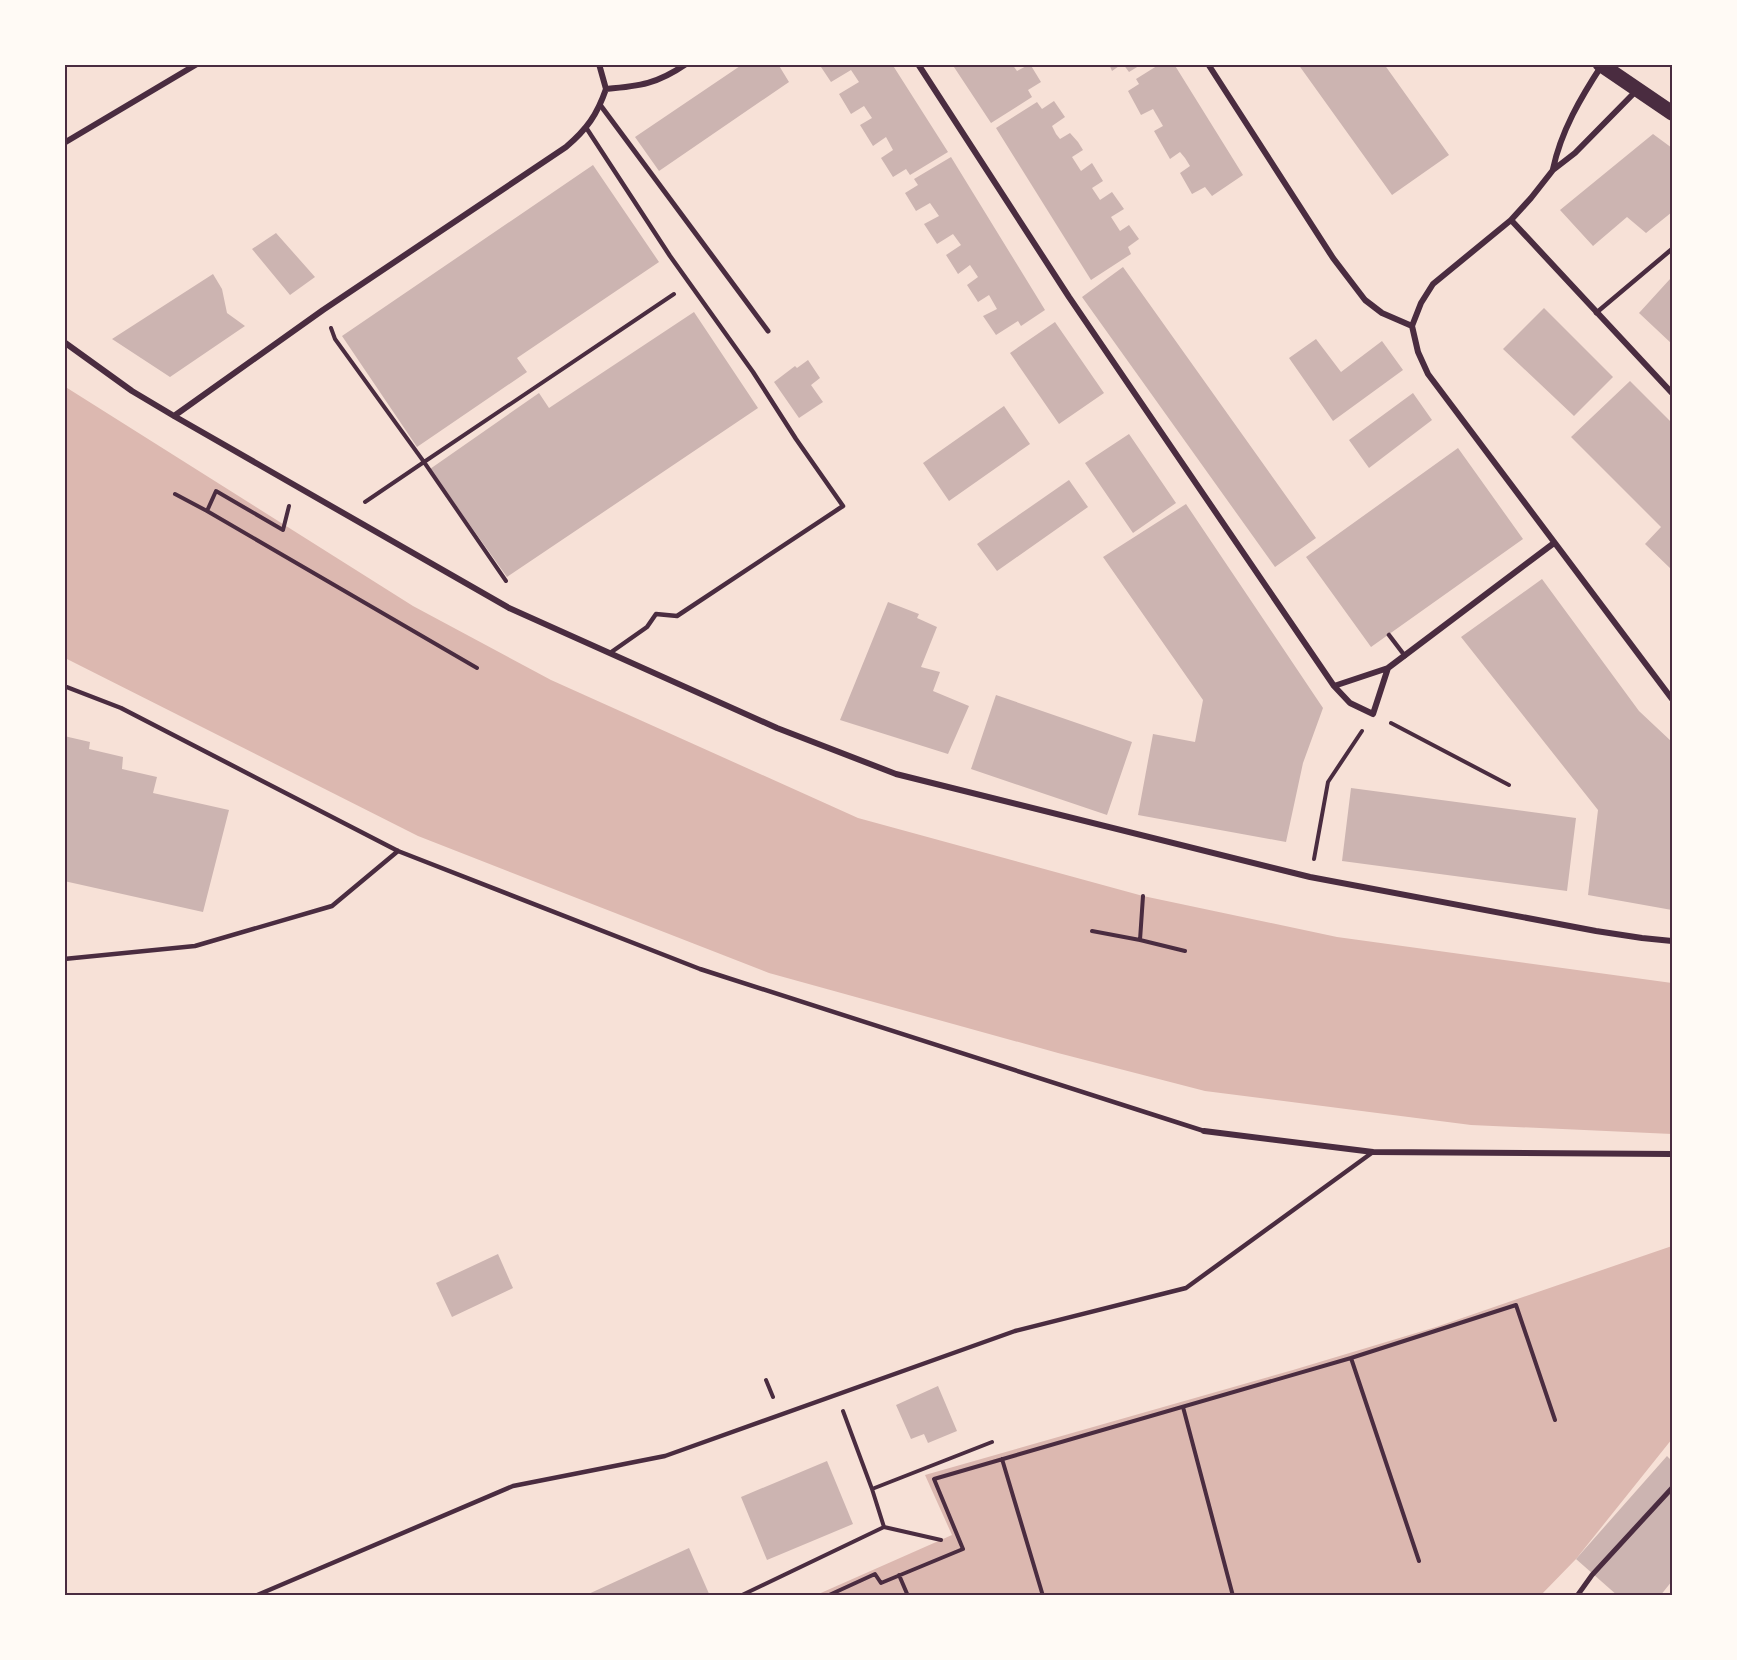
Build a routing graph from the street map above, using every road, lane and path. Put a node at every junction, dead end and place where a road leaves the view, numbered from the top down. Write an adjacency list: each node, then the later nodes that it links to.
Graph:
1 (197, 64): 12 (street)
2 (599, 64): 7 (street)
3 (686, 64): 7 (street)
4 (918, 64): 39 (street)
5 (1208, 64): 19 (street)
6 (1601, 65): 8 (main road); 13 (street)
7 (606, 89): 9 (street)
8 (1637, 89): 10 (main road); 13 (street)
9 (601, 106): 11 (street); 20 (street)
10 (1672, 114)
11 (587, 129): 16 (lane); 17 (street)
12 (64, 143)
13 (1553, 170): 14 (street)
14 (1511, 220): 18 (street); 19 (street)
15 (1672, 249): 18 (lane)
16 (689, 284): 26 (path); 34 (lane)
17 (323, 310): 25 (street); 26 (path)
18 (1596, 313): 23 (street)
19 (1413, 326): 31 (street)
20 (768, 331)
21 (64, 342): 25 (street)
22 (1672, 381): 23 (lane)
23 (1667, 388): 24 (street)
24 (1672, 393)
25 (174, 416): 30 (street)
26 (424, 462): 30 (path); 32 (path)
27 (175, 494): 29 (path)
28 (290, 503): 29 (path)
29 (207, 511): 36 (path)
30 (346, 515): 32 (street)
31 (1554, 543): 35 (street); 40 (street)
32 (506, 606): 34 (street)
33 (1389, 634): 35 (lane)
34 (610, 652): 44 (street)
35 (1405, 656): 37 (street)
36 (477, 668)
37 (1388, 668): 39 (street); 41 (street)
38 (64, 686): 43 (lane)
39 (1334, 686): 41 (street)
40 (1672, 699)
41 (1373, 714): 42 (path); 44 (path)
42 (1509, 784)
43 (398, 851): 50 (lane); 51 (lane)
44 (1310, 877): 48 (street)
45 (1143, 896): 47 (path)
46 (1092, 931): 47 (path)
47 (1140, 940): 49 (path)
48 (1672, 941)
49 (1185, 951)
50 (64, 959)
51 (1204, 1131): 52 (street)
52 (1373, 1152): 53 (street); 55 (lane)
53 (1672, 1154)
54 (1352, 1358): 56 (path); 57 (path); 64 (path)
55 (837, 1394): 61 (path); 66 (lane)
56 (1183, 1407): 59 (path); 71 (path)
57 (1556, 1420)
58 (992, 1442): 61 (path)
59 (1002, 1459): 65 (path); 70 (path)
60 (1672, 1488): 72 (street)
61 (872, 1489): 62 (path)
62 (884, 1527): 63 (path); 67 (path)
63 (942, 1540)
64 (1419, 1561)
65 (899, 1575): 68 (path); 69 (path)
66 (255, 1596)
67 (740, 1596)
68 (827, 1596)
69 (908, 1596)
70 (1043, 1596)
71 (1233, 1596)
72 (1577, 1596)

